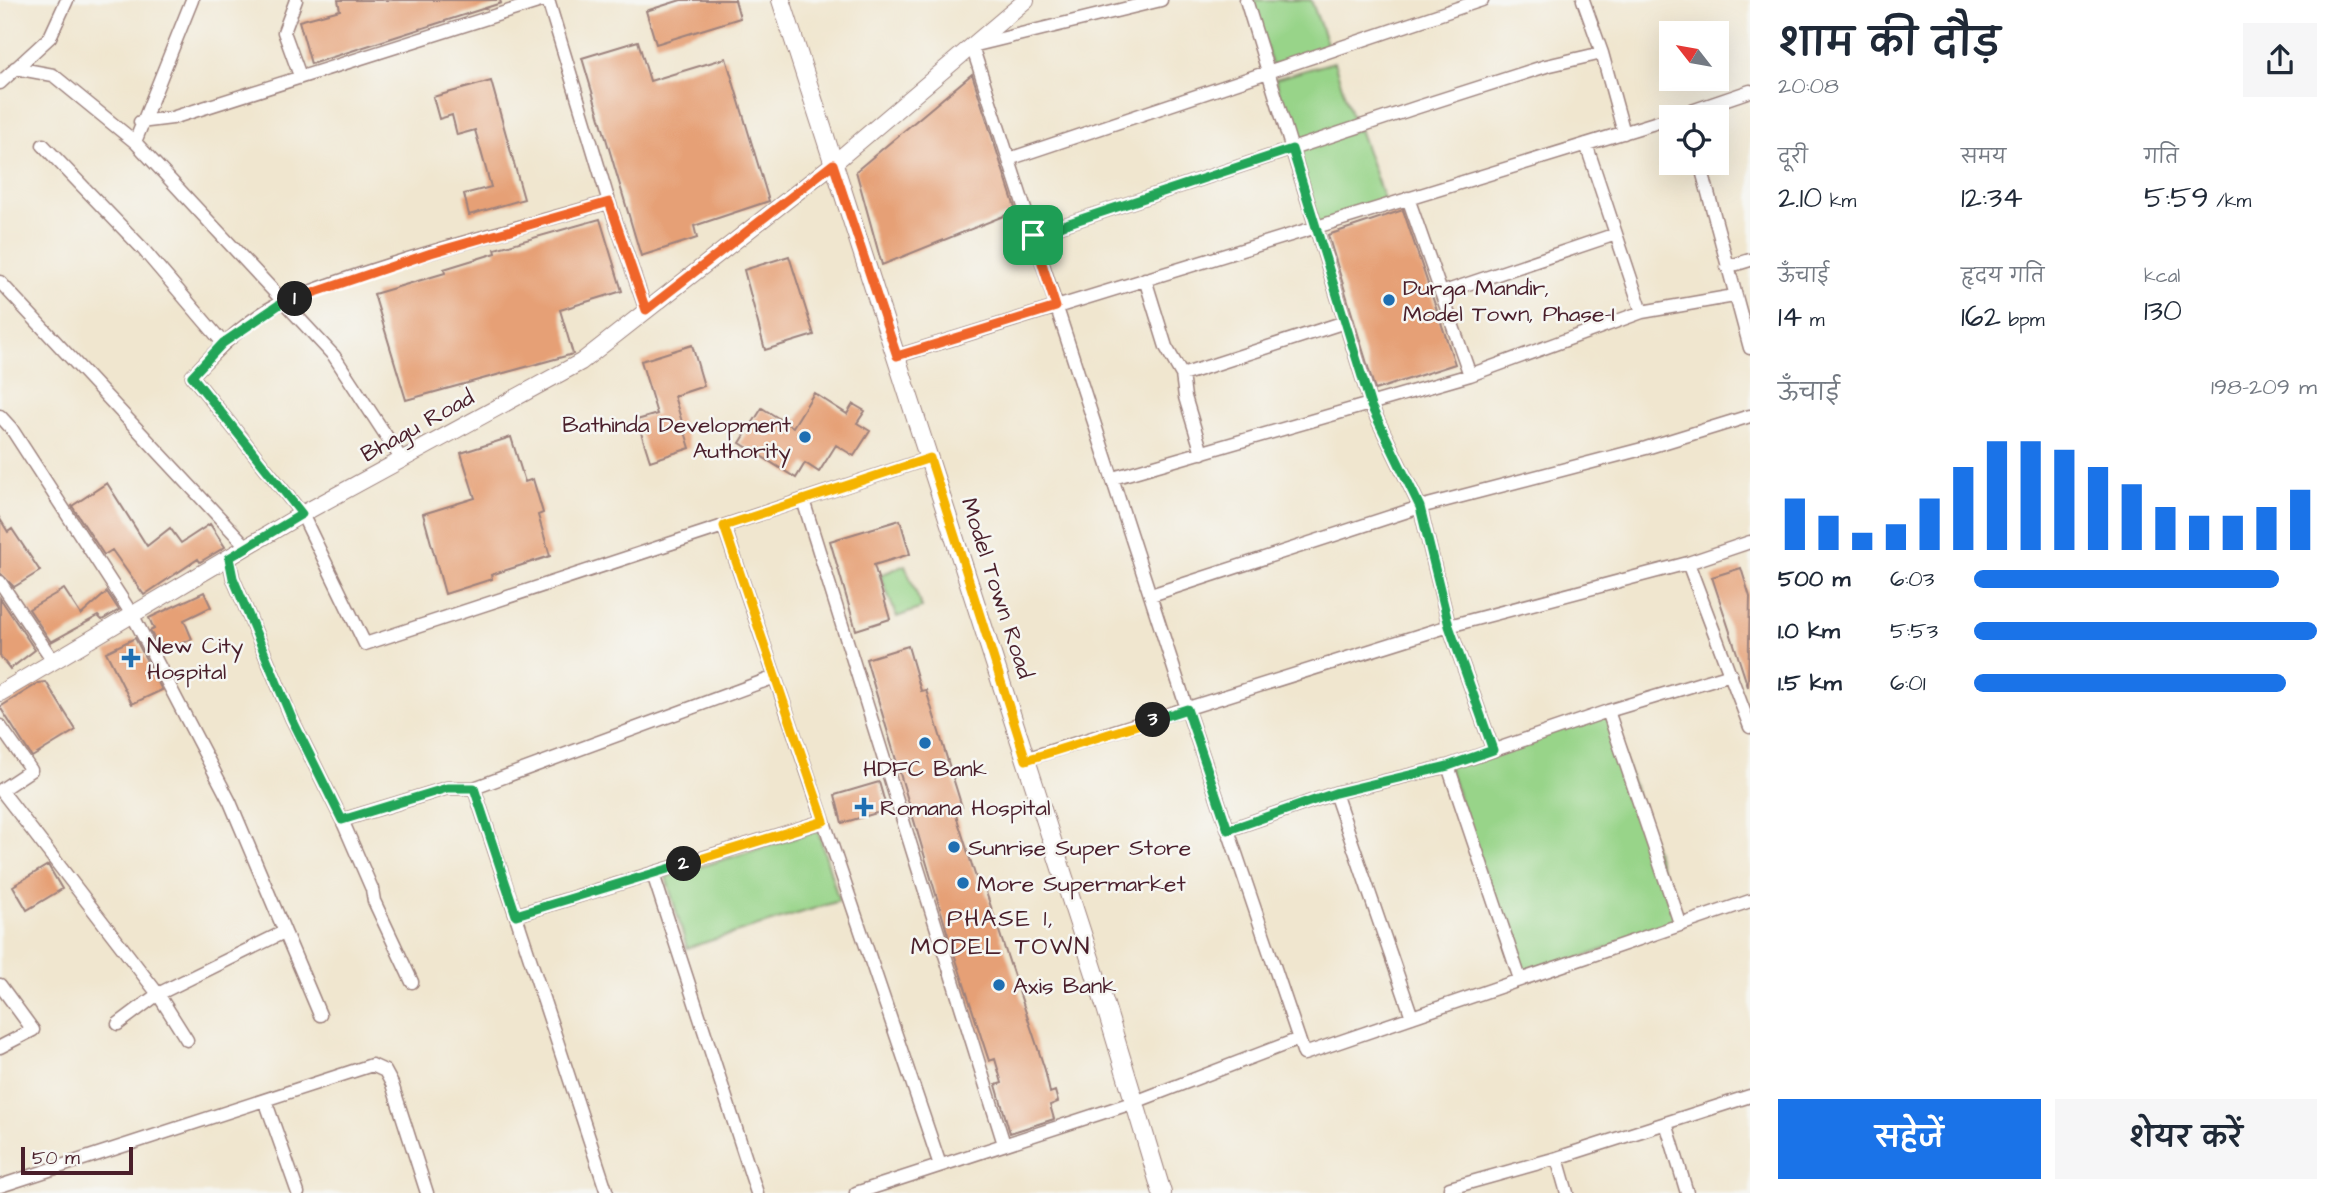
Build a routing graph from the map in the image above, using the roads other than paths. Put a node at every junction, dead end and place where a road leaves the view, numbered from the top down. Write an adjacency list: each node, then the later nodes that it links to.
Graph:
1 (67, 0): 13 (street)
2 (192, 0): 19 (street)
3 (296, 0): 15 (street)
4 (546, 0): 15 (street); 30 (street)
5 (781, 0): 27 (main road, Model Town Road)
6 (1026, 0): 11 (street, Bhagu Road)
7 (1161, 0): 11 (street)
8 (1246, 0): 14 (street)
9 (1482, 0): 14 (street)
10 (1583, 0): 12 (street)
11 (972, 46): 26 (street); 27 (street, Bhagu Road)
12 (1602, 53): 21 (street); 25 (street)
13 (15, 68): 16 (street); 22 (street)
14 (1268, 71): 25 (street); 26 (street)
15 (300, 76): 19 (street)
16 (0, 83)
17 (1750, 91): 18 (street)
18 (1714, 105)
19 (140, 122): 22 (street)
20 (1659, 122): 21 (street)
21 (1624, 133): 23 (street)
22 (135, 142): 40 (street)
23 (1586, 144): 29 (street); 32 (street)
24 (43, 145): 45 (street)
25 (1292, 149): 31 (street); 33 (street)
26 (1009, 159): 33 (street)
27 (833, 164): 42 (street, Bhagu Road); 47 (main road, Model Town Road)
28 (1703, 175): 35 (street)
29 (1408, 198): 31 (street); 38 (street)
30 (609, 202): 40 (street); 42 (street)
31 (1316, 227): 36 (street); 44 (street)
32 (1616, 234): 38 (street); 43 (street)
33 (1033, 235): 41 (street)
34 (1750, 260): 35 (street)
35 (1727, 267): 39 (street)
36 (1145, 279): 41 (street); 48 (street)
37 (0, 282): 62 (street)
38 (1441, 293): 49 (street)
39 (1734, 296): 43 (street); 46 (street)
40 (283, 302): 45 (street); 55 (street)
41 (1056, 307): 47 (street); 56 (street)
42 (646, 310): 55 (street, Bhagu Road)
43 (1642, 312): 49 (street)
44 (1345, 322): 48 (street); 50 (street)
45 (223, 343): 59 (street)
46 (1750, 348)
47 (897, 356): 54 (main road, Model Town Road)
48 (1182, 375): 53 (street)
49 (1470, 375): 50 (street)
50 (1371, 406): 53 (street); 58 (street)
51 (0, 416): 67 (street)
52 (1750, 416): 58 (street)
53 (1202, 453): 56 (street)
54 (930, 458): 57 (street); 78 (main road, Model Town Road)
55 (402, 460): 59 (street, Bhagu Road)
56 (1113, 478): 66 (street)
57 (803, 500): 60 (street); 104 (street)
58 (1420, 507): 66 (street); 68 (street)
59 (302, 514): 60 (street); 62 (street, Bhagu Road)
60 (724, 526): 71 (street)
61 (1750, 542): 64 (street)
62 (247, 547): 63 (street, Bhagu Road)
63 (229, 558): 67 (street, Bhagu Road); 82 (street)
64 (1688, 563): 68 (street); 70 (street)
65 (0, 582): 69 (street)
66 (1151, 595): 73 (street)
67 (133, 616): 69 (street, Bhagu Road); 89 (street)
68 (1449, 626): 73 (street); 77 (street)
69 (54, 662): 72 (street, Bhagu Road)
70 (1731, 674): 74 (street); 76 (street)
71 (775, 677): 80 (street); 83 (street)
72 (0, 693)
73 (1187, 709): 78 (street); 84 (street)
74 (1608, 710): 77 (street); 88 (street)
75 (0, 726): 93 (street)
76 (1750, 727)
77 (1493, 750): 79 (street)
78 (1026, 760): 102 (main road, Model Town Road)
79 (1448, 766): 81 (street); 90 (street)
80 (474, 788): 82 (street); 87 (street)
81 (1335, 793): 84 (street); 95 (street)
82 (342, 820): 91 (street)
83 (824, 821): 85 (street); 106 (street)
84 (1228, 830): 97 (street)
85 (653, 874): 87 (street); 111 (street)
86 (1750, 901): 88 (street)
87 (516, 915): 110 (street)
88 (1680, 923): 90 (street)
89 (284, 932): 93 (street); 94 (street)
90 (1520, 979): 95 (street)
91 (412, 982)
92 (0, 985): 99 (street)
93 (158, 994): 96 (street); 98 (street)
94 (320, 1015)
95 (1412, 1017): 97 (street)
96 (118, 1024)
97 (1299, 1039): 102 (street)
98 (187, 1040)
99 (0, 1047)
100 (1750, 1096): 103 (street)
101 (265, 1100): 107 (street); 108 (street); 109 (street)
102 (1135, 1102): 104 (street); 113 (main road, Model Town Road)
103 (1666, 1123): 105 (street); 116 (street)
104 (1004, 1144): 106 (street)
105 (1557, 1158): 114 (street); 115 (street)
106 (940, 1165): 112 (street)
107 (0, 1186)
108 (298, 1193)
109 (427, 1193)
110 (607, 1193)
111 (757, 1193)
112 (856, 1193)
113 (1162, 1193)
114 (1450, 1193)
115 (1567, 1193)
116 (1687, 1193)

